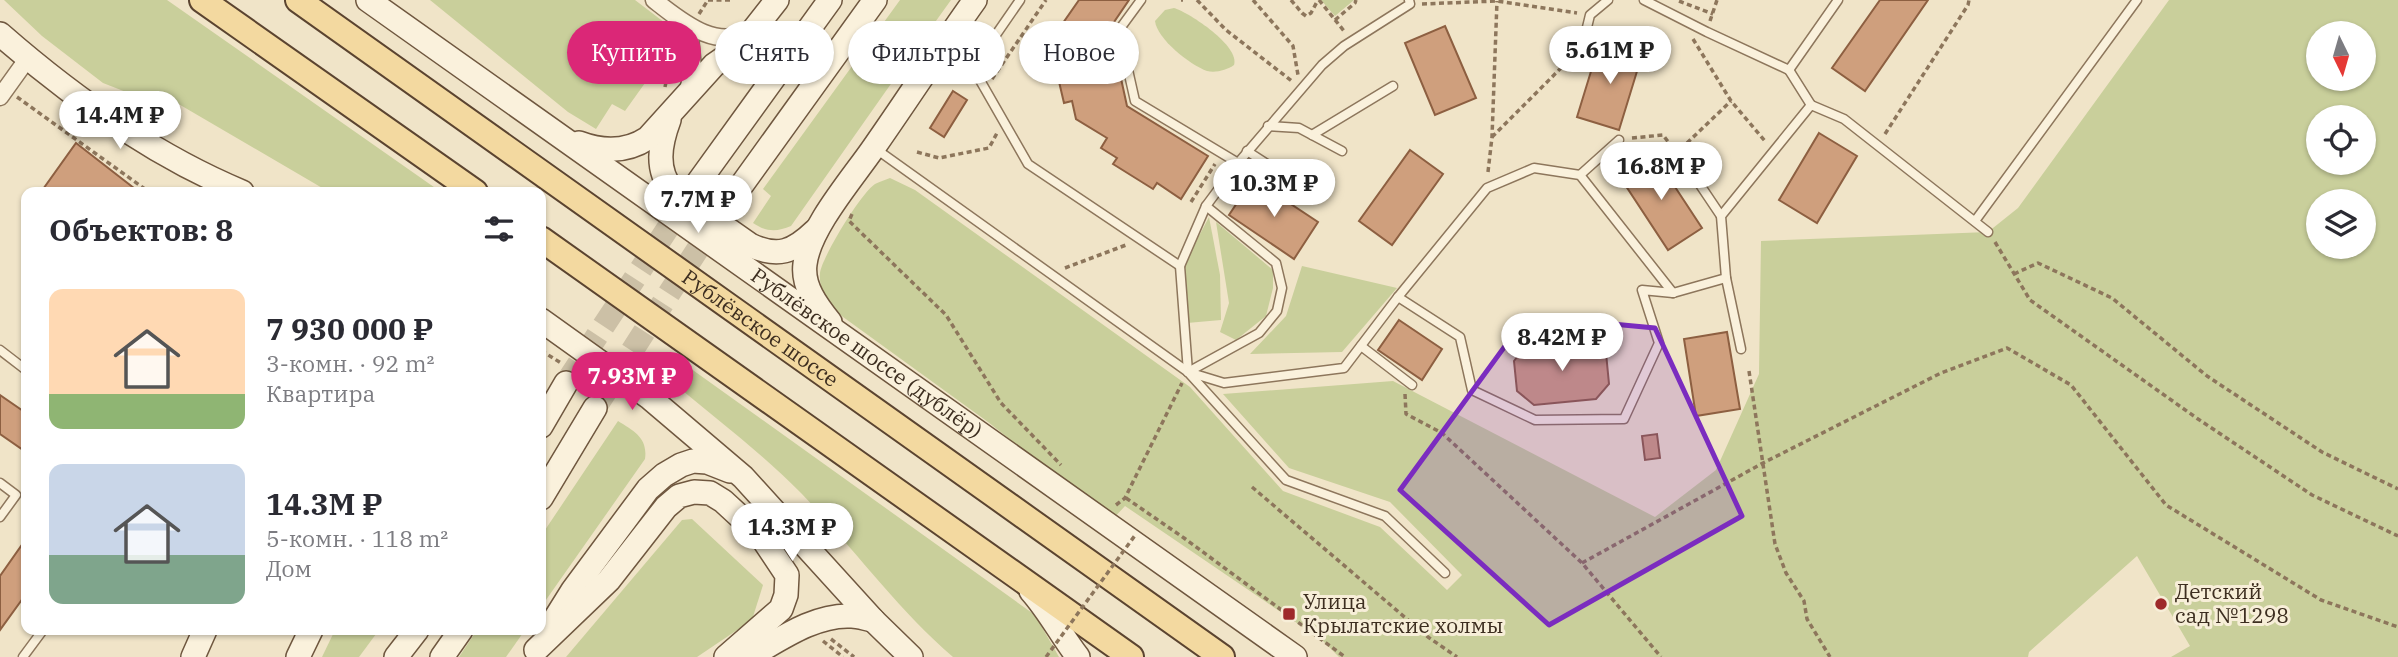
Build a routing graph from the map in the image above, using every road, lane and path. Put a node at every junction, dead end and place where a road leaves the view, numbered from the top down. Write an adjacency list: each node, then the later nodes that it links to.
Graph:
1 (202, 0): 67 (main road)
2 (298, 0): 135 (main road, Рублёвское шоссе)
3 (368, 0): 52 (main road, Рублёвское шоссе (дублёр))
4 (654, 0): 31 (street)
5 (708, 0): 6 (path)
6 (733, 0)
7 (777, 0): 32 (main road)
8 (830, 0): 64 (main road)
9 (875, 0): 70 (main road)
10 (975, 0): 55 (main road)
11 (1020, 0): 42 (lane)
12 (1046, 0): 42 (path)
13 (1140, 0): 61 (lane)
14 (1197, 0): 41 (path)
15 (1253, 0): 41 (path)
16 (1291, 0): 17 (path)
17 (1319, 0): 18 (path)
18 (1356, 0)
19 (1608, 0): 29 (lane)
20 (1644, 0): 30 (lane)
21 (1676, 0): 28 (path)
22 (1717, 0): 28 (path)
23 (1838, 0): 38 (lane)
24 (1969, 0): 54 (path)
25 (2137, 0): 73 (lane)
26 (1497, 1): 27 (path); 29 (path); 51 (path)
27 (1409, 2): 41 (lane)
28 (1713, 14): 33 (path)
29 (1590, 15): 35 (lane)
30 (1680, 18): 33 (lane); 45 (path)
31 (681, 21)
32 (762, 21)
33 (1707, 32): 38 (lane)
34 (0, 34): 36 (main road)
35 (1582, 48): 51 (path)
36 (28, 58): 44 (street); 66 (main road)
37 (715, 64): 43 (main road)
38 (1789, 70): 46 (lane)
39 (690, 84): 43 (street)
40 (1393, 86): 50 (lane)
41 (1300, 88): 49 (lane)
42 (985, 89): 48 (lane)
43 (688, 91): 47 (main road)
44 (3, 93): 65 (path)
45 (1731, 101): 58 (path); 60 (path)
46 (1811, 105): 54 (lane); 58 (lane)
47 (670, 115): 52 (main road); 74 (main road)
48 (1004, 122): 59 (path); 76 (lane)
49 (1268, 127): 50 (lane); 56 (lane)
50 (1312, 135): 57 (lane)
51 (1492, 137): 68 (path)
52 (566, 139): 85 (main road, Рублёвское шоссе (дублёр))
53 (1619, 139): 60 (path); 63 (lane)
54 (1878, 145): 73 (lane)
55 (873, 148): 69 (main road); 79 (lane)
56 (1247, 151): 61 (lane); 62 (lane)
57 (1342, 151)
58 (1773, 151): 72 (lane)
59 (916, 152)
60 (1678, 152): 72 (lane)
61 (1238, 163): 71 (lane)
62 (1284, 175)
63 (1580, 175): 68 (lane); 82 (lane)
64 (697, 184)
65 (142, 187)
66 (231, 187)
67 (468, 187)
68 (1487, 188): 83 (lane)
69 (843, 190): 74 (main road); 98 (path)
70 (728, 204)
71 (1206, 206): 78 (lane); 91 (lane)
72 (1721, 216): 81 (lane)
73 (1975, 221): 75 (lane)
74 (817, 229): 85 (main road)
75 (1988, 232): 80 (path)
76 (1139, 240): 78 (lane); 79 (path)
77 (546, 243): 111 (main road)
78 (1180, 266): 91 (lane)
79 (1049, 273): 91 (lane)
80 (2014, 274): 102 (path); 108 (path)
81 (1726, 278): 82 (lane); 87 (lane)
82 (1672, 293): 83 (lane)
83 (1398, 297): 86 (lane)
84 (546, 325): 99 (main road)
85 (843, 338): 136 (main road, Рублёвское шоссе (дублёр))
86 (1361, 346): 91 (lane); 92 (lane)
87 (1741, 349)
88 (0, 350): 89 (lane)
89 (21, 366)
90 (1749, 371): 97 (path)
91 (1188, 372): 104 (path); 110 (lane)
92 (1404, 378): 94 (lane); 109 (path)
93 (566, 383): 96 (main road)
94 (1412, 384)
95 (595, 408): 103 (main road)
96 (546, 417)
97 (1763, 463): 109 (path); 113 (path); 140 (path)
98 (1069, 472)
99 (743, 477): 112 (main road); 114 (main road)
100 (0, 483): 106 (lane)
101 (1252, 487): 138 (path)
102 (2398, 489)
103 (546, 490)
104 (1125, 498): 105 (path); 137 (path)
105 (1107, 512)
106 (0, 517)
107 (1136, 534): 132 (path, bridge)
108 (2398, 536)
109 (1583, 563): 139 (path)
110 (1445, 573)
111 (1020, 578): 133 (main road); 134 (main road)
112 (873, 620): 129 (main road); 131 (main road)
113 (2398, 627)
114 (546, 633)
115 (39, 635): 123 (lane)
116 (203, 635): 124 (main road)
117 (309, 635): 125 (main road)
118 (413, 635): 126 (main road)
119 (457, 635): 127 (main road)
120 (544, 635): 122 (main road)
121 (818, 637): 130 (path)
122 (533, 653): 128 (main road)
123 (23, 657)
124 (193, 657)
125 (298, 657)
126 (396, 657)
127 (442, 657)
128 (726, 657)
129 (749, 657)
130 (843, 657)
131 (911, 657)
132 (1046, 657)
133 (1078, 657)
134 (1131, 657)
135 (1222, 657)
136 (1295, 657)
137 (1345, 657)
138 (1457, 657)
139 (1661, 657)
140 (1830, 657)

